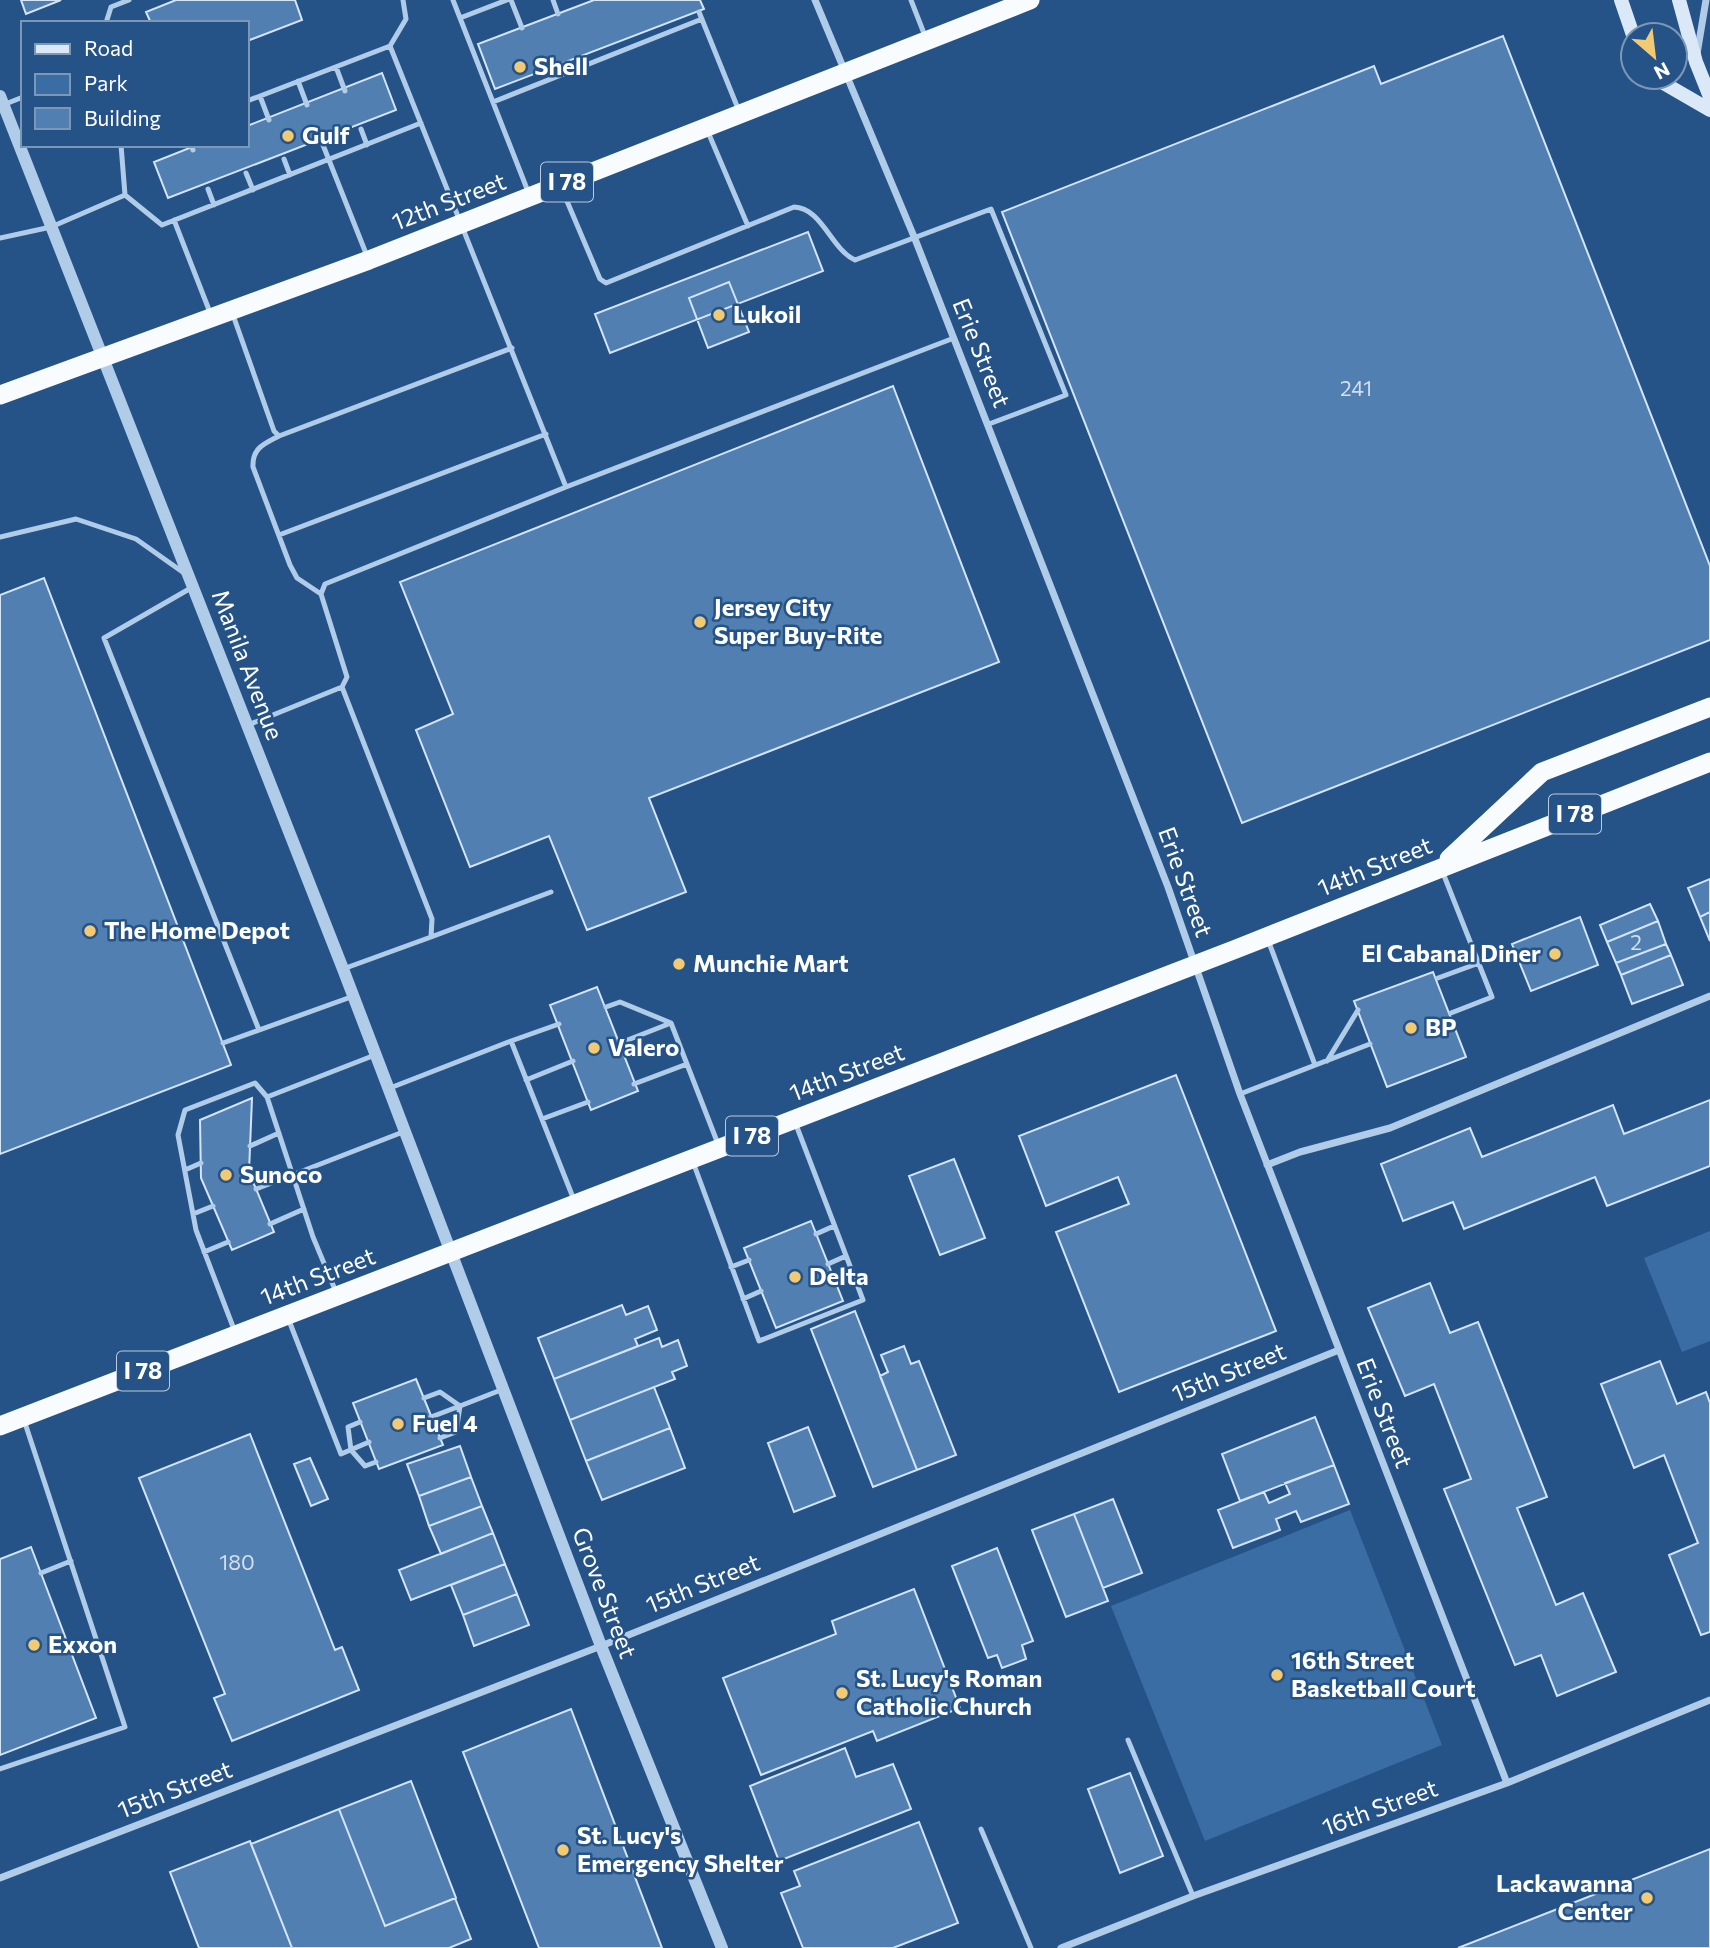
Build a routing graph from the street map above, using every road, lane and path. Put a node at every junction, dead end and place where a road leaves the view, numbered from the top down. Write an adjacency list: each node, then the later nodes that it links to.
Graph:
1 (129, 0): 16 (lane)
2 (403, 0): 22 (lane)
3 (453, 0): 14 (lane)
4 (509, 0): 14 (lane); 19 (lane)
5 (553, 0): 13 (lane)
6 (815, 0): 28 (street, Erie Street)
7 (911, 0): 21 (lane)
8 (1030, 0): 21 (highway, 12th Street / I 78)
9 (1621, 0): 17 (main road)
10 (1679, 0): 24 (main road)
11 (1706, 0): 24 (street)
12 (699, 12): 15 (lane)
13 (558, 14)
14 (460, 18): 38 (lane)
15 (702, 19): 20 (lane); 41 (lane)
16 (107, 21)
17 (1628, 21)
18 (668, 23): 20 (lane)
19 (522, 28)
20 (672, 32): 26 (lane)
21 (926, 40): 28 (highway, 12th Street / I 78)
22 (390, 46): 25 (lane); 43 (lane)
23 (577, 59): 26 (lane)
24 (1696, 62): 35 (main road)
25 (336, 67): 29 (lane); 31 (lane)
26 (580, 68): 30 (lane)
27 (541, 72): 30 (lane)
28 (845, 72): 41 (highway, 12th Street / I 78); 64 (street, Erie Street)
29 (298, 81): 33 (lane); 39 (lane)
30 (544, 82): 38 (lane)
31 (345, 91)
32 (1677, 91): 40 (main road)
33 (260, 96): 37 (lane); 42 (lane)
34 (21, 97): 36 (lane)
35 (1710, 97)
36 (2, 100): 62 (street, Manila Avenue)
37 (248, 101)
38 (493, 102): 57 (lane)
39 (307, 105)
40 (1710, 110)
41 (740, 114): 44 (highway, 12th Street / I 78)
42 (269, 120)
43 (421, 123): 47 (lane); 60 (lane)
44 (706, 128): 53 (highway, 12th Street / I 78); 61 (lane)
45 (361, 129): 47 (lane)
46 (323, 145): 50 (lane)
47 (367, 145): 50 (lane)
48 (122, 147): 56 (lane)
49 (284, 159): 52 (lane)
50 (328, 159): 52 (lane); 65 (lane)
51 (246, 173): 55 (lane)
52 (290, 175): 55 (lane)
53 (560, 185): 57 (highway, 12th Street / I 78); 61 (lane)
54 (208, 189): 58 (lane)
55 (253, 190): 58 (lane)
56 (125, 195): 59 (lane); 62 (lane)
57 (530, 197): 60 (highway, 12th Street / I 78)
58 (214, 205): 59 (lane)
59 (174, 220): 67 (lane)
60 (462, 223): 65 (highway, 12th Street / I 78); 69 (lane)
61 (748, 226): 64 (lane)
62 (51, 227): 63 (lane); 70 (street, Manila Avenue)
63 (0, 238)
64 (915, 239): 68 (street, Erie Street); 72 (lane)
65 (369, 260): 66 (highway, 12th Street / I 78)
66 (232, 312): 67 (highway, 12th Street / I 78); 74 (lane)
67 (213, 319): 70 (highway, 12th Street / I 78)
68 (954, 338): 72 (street, Erie Street); 75 (lane)
69 (512, 348): 73 (lane); 74 (lane)
70 (103, 358): 71 (highway, 12th Street / I 78); 78 (street, Manila Avenue)
71 (0, 395)
72 (989, 424): 89 (street, Erie Street)
73 (546, 434): 75 (lane); 76 (lane)
74 (279, 436): 76 (lane)
75 (566, 487): 79 (lane)
76 (279, 535): 79 (lane)
77 (0, 537): 78 (lane)
78 (192, 582): 82 (street, Manila Avenue); 99 (lane)
79 (321, 594): 80 (lane)
80 (342, 687): 82 (lane); 86 (lane)
81 (1710, 708): 84 (highway)
82 (248, 725): 90 (street, Manila Avenue)
83 (1710, 762): 84 (highway, 14th Street / I 78)
84 (1440, 867): 87 (highway, 14th Street / I 78); 88 (lane)
85 (551, 892): 86 (lane)
86 (431, 937): 90 (lane)
87 (1266, 937): 89 (highway, 14th Street / I 78); 108 (lane)
88 (1479, 963): 91 (lane); 96 (lane)
89 (1194, 964): 112 (street, Erie Street); 116 (highway, 14th Street / I 78)
90 (344, 969): 92 (street, Manila Avenue)
91 (1438, 978)
92 (354, 996): 99 (lane); 104 (street, Manila Avenue)
93 (1710, 996): 123 (street)
94 (606, 1007): 97 (lane)
95 (1358, 1010): 106 (lane)
96 (1451, 1013)
97 (671, 1023): 102 (lane); 107 (lane)
98 (559, 1024): 100 (lane)
99 (259, 1030): 101 (lane)
100 (511, 1041): 109 (lane); 111 (lane)
101 (223, 1043)
102 (620, 1043)
103 (1370, 1044): 106 (lane)
104 (377, 1055): 111 (street, Manila Avenue); 113 (lane)
105 (573, 1061): 109 (lane)
106 (1327, 1061): 108 (lane)
107 (687, 1064): 110 (lane); 120 (lane)
108 (1315, 1065): 112 (lane)
109 (526, 1080): 115 (lane)
110 (634, 1084)
111 (390, 1088): 117 (street, Manila Avenue)
112 (1240, 1094): 123 (street, Erie Street)
113 (267, 1097): 118 (lane); 124 (lane)
114 (588, 1102): 115 (lane)
115 (542, 1119): 127 (lane)
116 (794, 1119): 120 (highway, 14th Street / I 78); 132 (lane)
117 (406, 1131): 125 (lane); 135 (street, Manila Avenue)
118 (279, 1133): 119 (lane); 125 (lane)
119 (250, 1146)
120 (720, 1148): 121 (highway, 14th Street / I 78)
121 (692, 1159): 127 (highway, 14th Street / I 78); 140 (lane)
122 (201, 1163): 124 (lane)
123 (1267, 1165): 146 (street, Erie Street)
124 (185, 1170): 130 (lane)
125 (293, 1175): 126 (lane); 129 (lane)
126 (256, 1189)
127 (576, 1204): 135 (highway, 14th Street / I 78)
128 (213, 1206): 130 (lane)
129 (304, 1209): 131 (lane); 142 (lane)
130 (193, 1214): 136 (lane)
131 (270, 1224)
132 (834, 1226): 133 (lane); 137 (lane)
133 (816, 1234)
134 (228, 1242): 136 (lane)
135 (452, 1251): 142 (highway, 14th Street / I 78); 147 (street, Grove Street)
136 (204, 1252): 145 (lane)
137 (846, 1256): 139 (lane); 143 (lane)
138 (749, 1261): 140 (lane)
139 (828, 1264)
140 (731, 1267): 143 (lane)
141 (761, 1291): 143 (lane)
142 (337, 1295): 144 (highway, 14th Street / I 78)
143 (743, 1299)
144 (287, 1315): 145 (highway, 14th Street / I 78); 156 (lane)
145 (237, 1335): 150 (highway, 14th Street / I 78)
146 (1339, 1350): 160 (street, 15th Street); 164 (street, Erie Street)
147 (503, 1389): 149 (lane); 160 (street, Grove Street)
148 (424, 1398): 149 (lane)
149 (460, 1406): 151 (lane); 154 (lane)
150 (23, 1417): 153 (highway, 14th Street / I 78); 158 (lane)
151 (431, 1417)
152 (360, 1422): 156 (lane)
153 (0, 1426)
154 (440, 1438)
155 (369, 1442): 156 (lane)
156 (351, 1450): 157 (lane)
157 (376, 1462)
158 (71, 1561): 159 (lane); 163 (lane)
159 (41, 1573)
160 (601, 1646): 166 (street, 15th Street); 168 (street, Grove Street)
161 (1710, 1700): 164 (street, 16th Street)
162 (1128, 1740): 167 (lane)
163 (0, 1769)
164 (1507, 1783): 167 (street, 16th Street)
165 (981, 1829): 169 (lane)
166 (0, 1878)
167 (1193, 1896): 170 (street, 16th Street)
168 (722, 1948)
169 (1031, 1948)
170 (1061, 1948)

